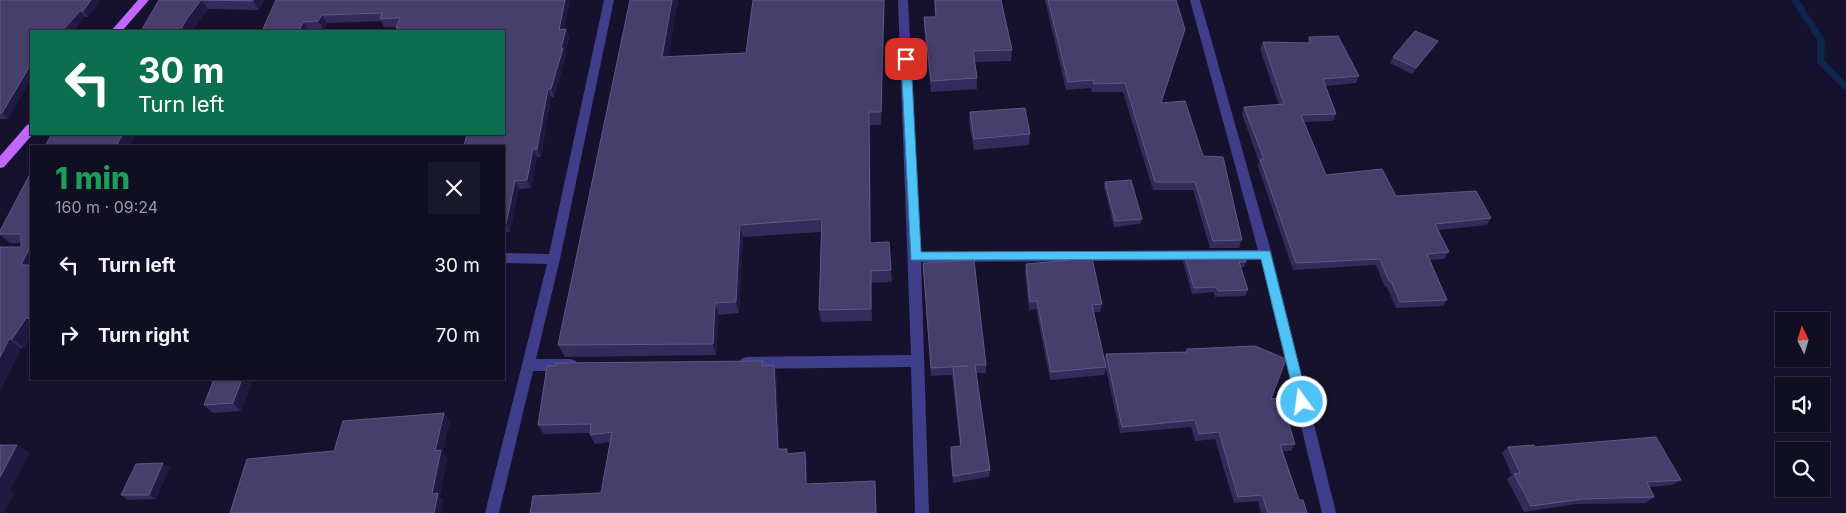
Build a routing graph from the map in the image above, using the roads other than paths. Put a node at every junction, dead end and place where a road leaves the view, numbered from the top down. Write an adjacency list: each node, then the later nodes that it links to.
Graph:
1 (144, 0): 5 (main road)
2 (610, 0): 11 (street)
3 (904, 0): 9 (street)
4 (1195, 0): 8 (street)
5 (117, 30)
6 (30, 129): 7 (main road)
7 (0, 164)
8 (1266, 255): 9 (street); 18 (street)
9 (915, 257): 12 (street)
10 (505, 258): 11 (street)
11 (554, 259): 15 (street)
12 (917, 361): 13 (street); 17 (street)
13 (728, 363)
14 (589, 364): 15 (street)
15 (529, 365): 16 (street)
16 (492, 513)
17 (922, 513)
18 (1329, 513)

